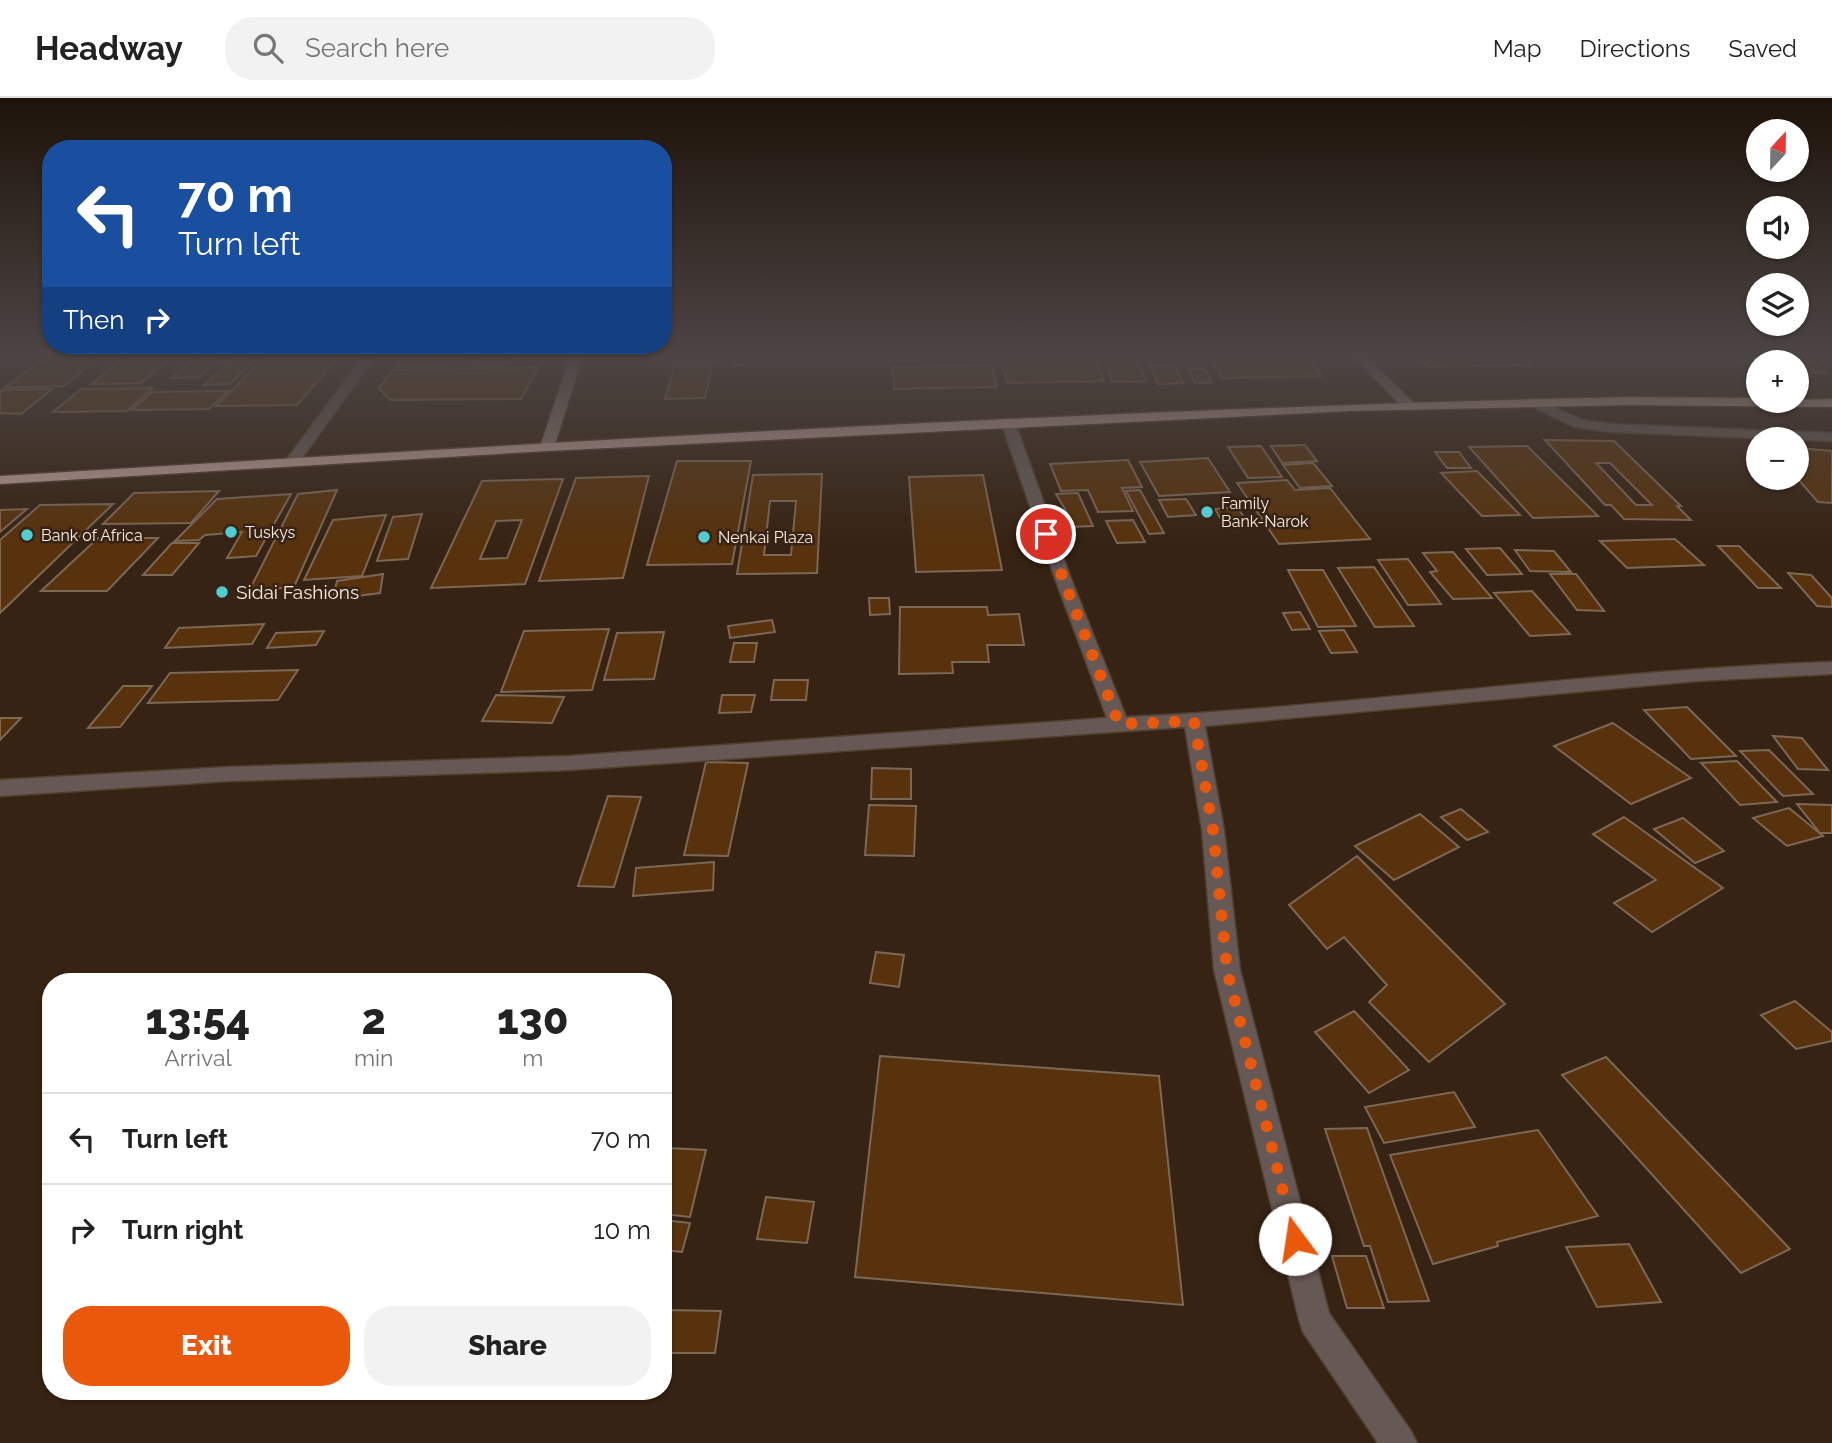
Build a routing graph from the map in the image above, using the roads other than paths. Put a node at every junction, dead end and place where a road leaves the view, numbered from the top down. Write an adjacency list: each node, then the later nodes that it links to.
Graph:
1 (324, 418): 8 (street)
2 (557, 418): 7 (street)
3 (1121, 418): 5 (highway)
4 (1566, 418): 6 (street)
5 (1008, 422): 7 (highway); 12 (street)
6 (1832, 437)
7 (547, 447): 8 (highway)
8 (292, 462): 9 (highway)
9 (0, 480)
10 (1832, 668): 11 (street)
11 (1194, 721): 12 (street); 14 (street)
12 (1119, 724): 13 (street)
13 (0, 788)
14 (1399, 1443)

